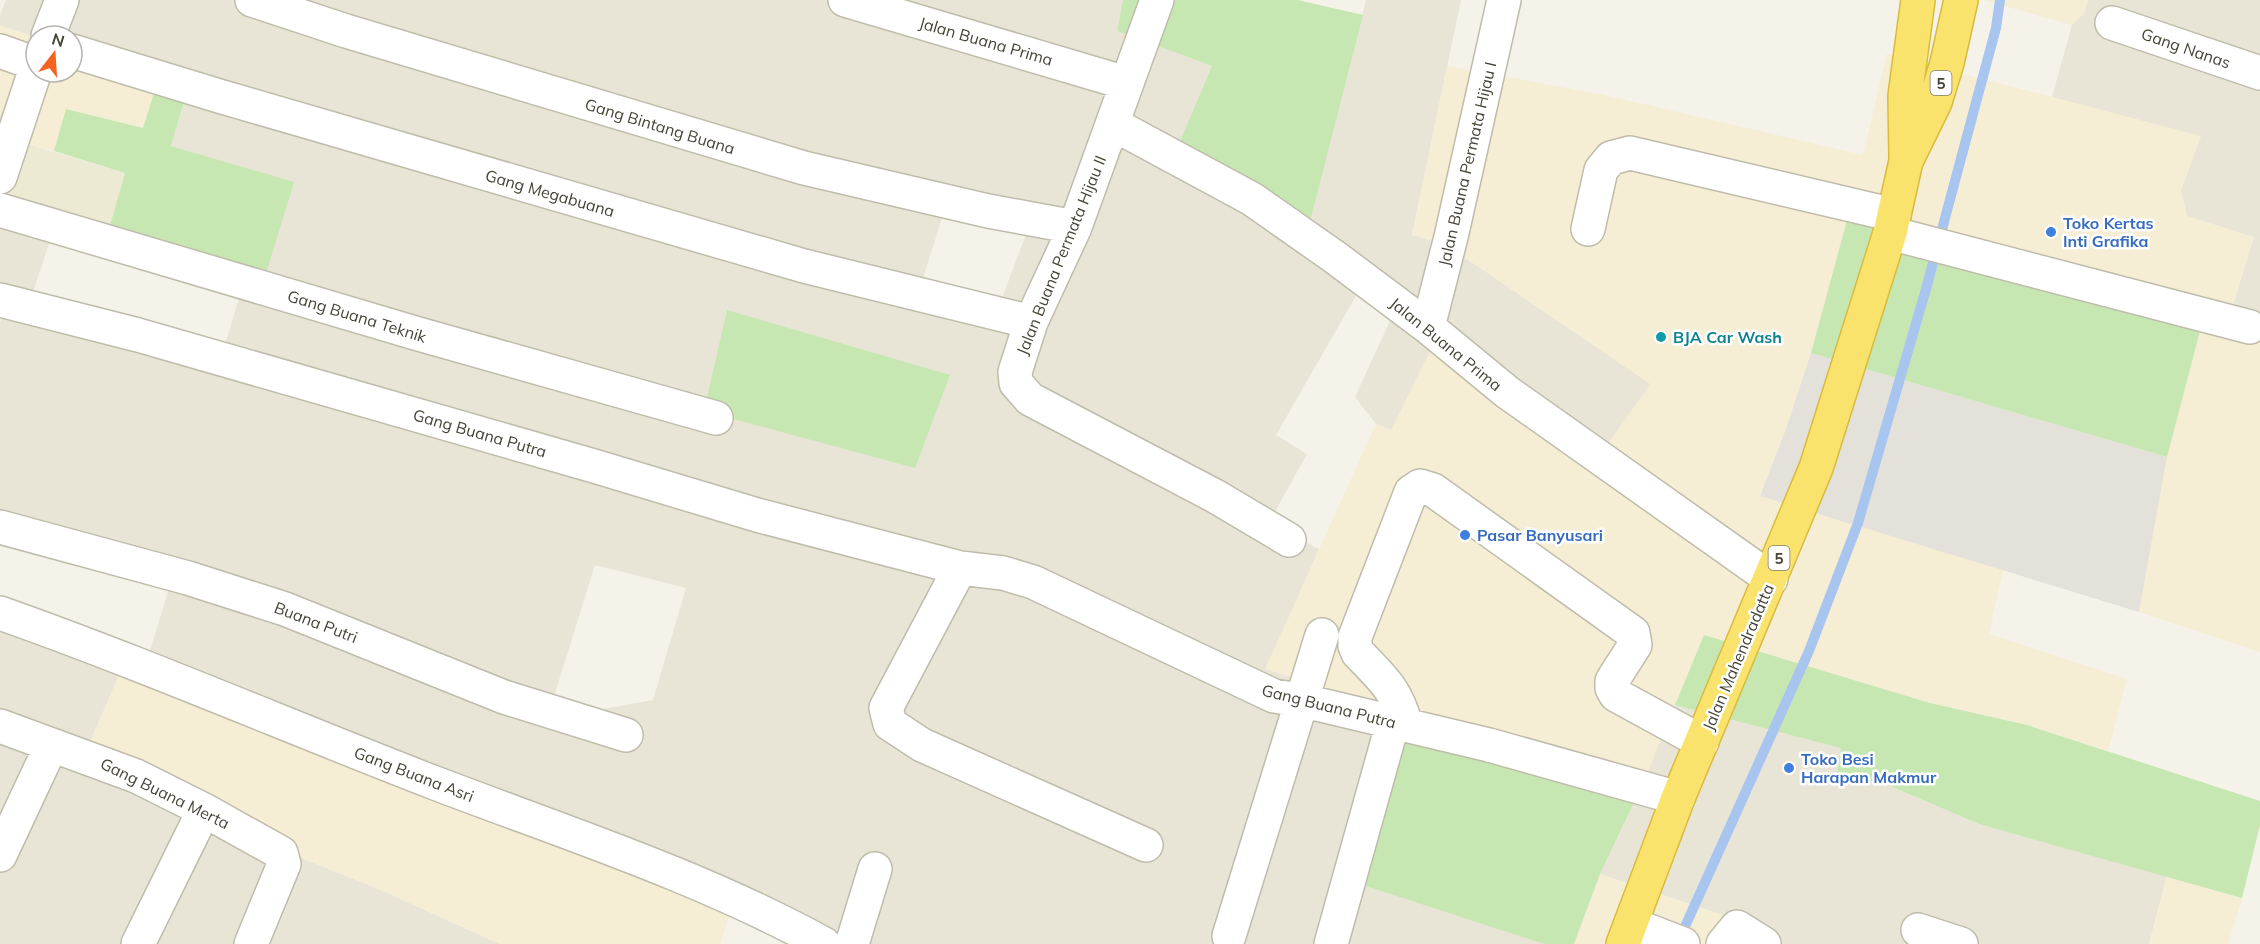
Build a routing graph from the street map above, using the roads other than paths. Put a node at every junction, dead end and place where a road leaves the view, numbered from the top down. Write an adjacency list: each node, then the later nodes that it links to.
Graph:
1 (62, 0): 9 (street)
2 (252, 0): 21 (street, Gang Bintang Buana)
3 (845, 0): 14 (street, Jalan Buana Prima)
4 (1157, 0): 14 (street, Jalan Buana Permata Hijau II)
5 (1504, 0): 25 (street, Jalan Buana Permata Hijau I)
6 (1918, 0): 17 (highway, Jalan Mahendradatta / 5)
7 (1961, 0): 17 (highway, Jalan Mahendradatta / 5)
8 (2112, 23): 13 (street, Gang Nanas)
9 (53, 24)
10 (0, 51): 12 (street)
11 (84, 55): 24 (street, Gang Megabuana)
12 (24, 61)
13 (2260, 73)
14 (1126, 83): 16 (street, Jalan Buana Permata Hijau II)
15 (30, 84): 18 (street)
16 (1113, 124): 21 (street, Jalan Buana Permata Hijau II); 25 (street, Jalan Buana Prima)
17 (1906, 161): 20 (highway, Jalan Mahendradatta / 5)
18 (0, 177)
19 (0, 210): 27 (street, Gang Buana Teknik)
20 (1892, 224): 22 (street); 26 (street); 31 (highway, Jalan Mahendradatta / 5)
21 (1075, 226): 24 (street, Jalan Buana Permata Hijau II)
22 (1588, 229)
23 (0, 300): 30 (street, Gang Buana Putra)
24 (1031, 322): 29 (street, Jalan Buana Permata Hijau II)
25 (1428, 327): 31 (street, Jalan Buana Prima)
26 (2250, 327)
27 (716, 418)
28 (0, 527): 37 (street, Buana Putri)
29 (1289, 540)
30 (960, 568): 34 (street, Gang Buana Putra); 42 (street)
31 (1771, 579): 38 (highway, Jalan Mahendradatta / 5)
32 (0, 613): 50 (street, Gang Buana Asri)
33 (1322, 635): 34 (street)
34 (1300, 699): 35 (street, Gang Buana Putra); 47 (street)
35 (1399, 723): 38 (street); 40 (street, Gang Buana Putra); 52 (street)
36 (0, 726): 39 (street, Gang Buana Merta)
37 (626, 735)
38 (1702, 742): 40 (highway, Jalan Mahendradatta / 5)
39 (51, 746): 41 (street, Gang Buana Merta); 43 (street)
40 (1678, 798): 46 (highway, Jalan Mahendradatta / 5)
41 (204, 810): 48 (street); 49 (street, Gang Buana Merta)
42 (1146, 844)
43 (0, 855)
44 (875, 869): 51 (street)
45 (1918, 930): 56 (street)
46 (1627, 934): 53 (street)
47 (1229, 936)
48 (138, 944)
49 (251, 944)
50 (824, 944)
51 (852, 944)
52 (1331, 944)
53 (1683, 944)
54 (1723, 944): 55 (street)
55 (1764, 944)
56 (1960, 944)

